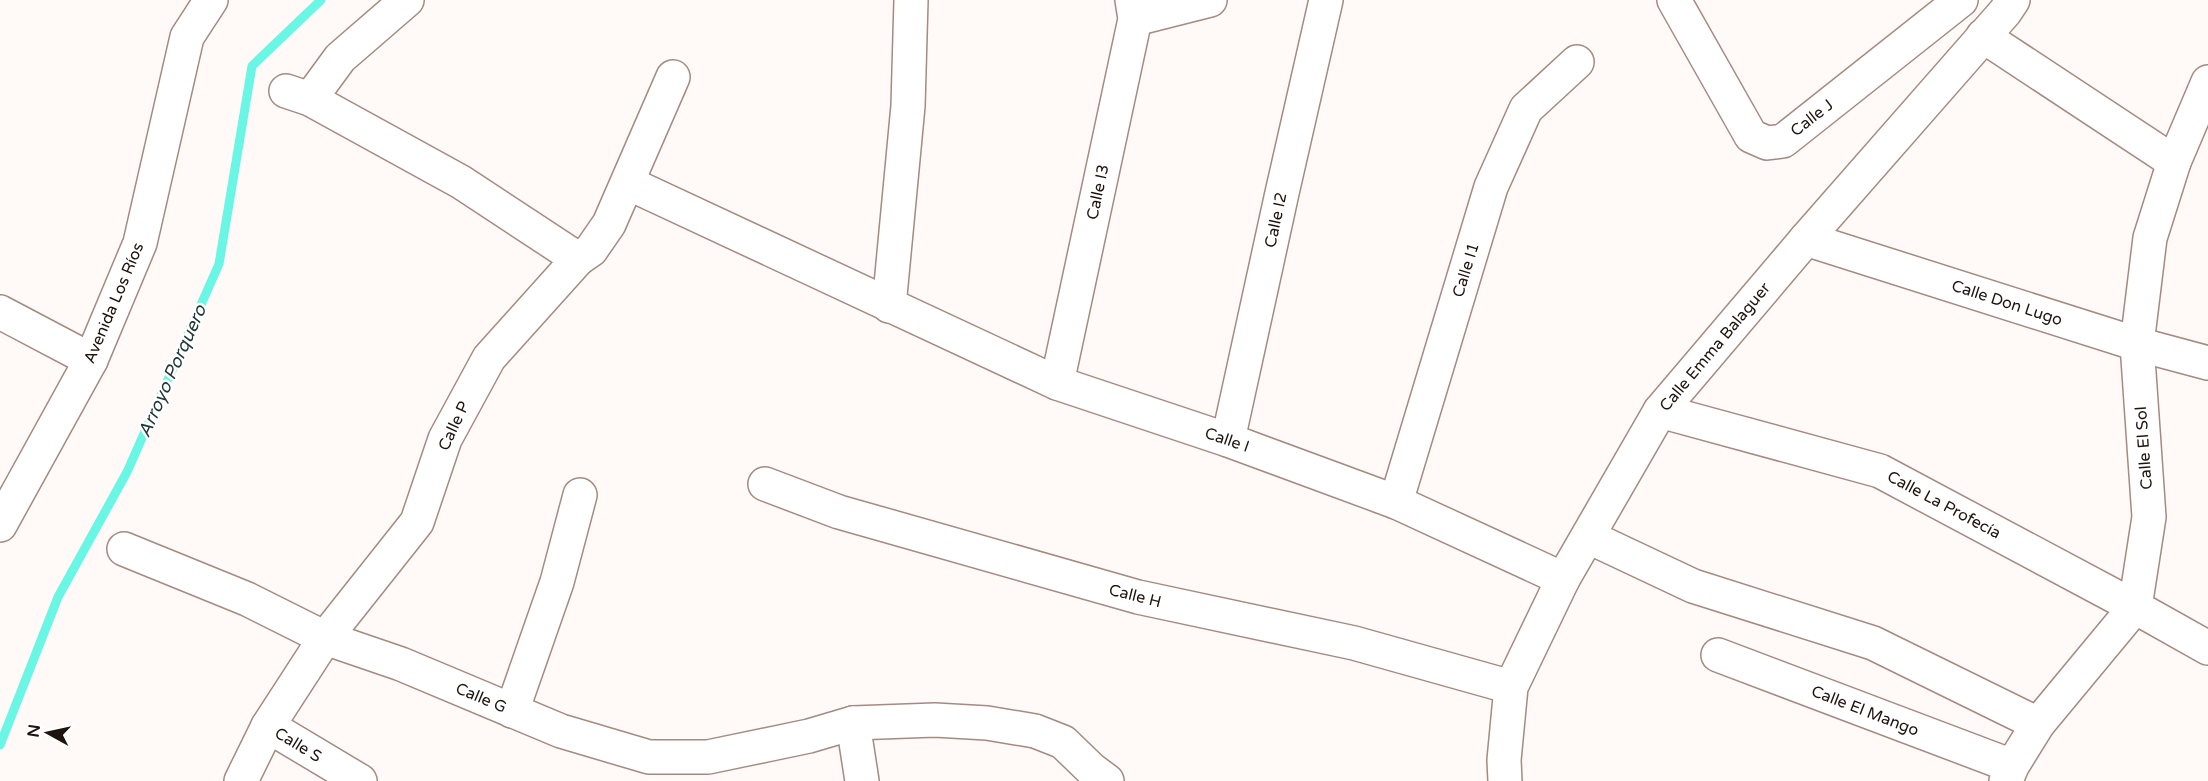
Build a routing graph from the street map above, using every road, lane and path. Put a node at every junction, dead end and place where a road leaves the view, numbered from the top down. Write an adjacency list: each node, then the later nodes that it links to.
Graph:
1 (211, 0): 21 (street, Avenida Los Ríos)
2 (407, 0): 17 (street)
3 (911, 0): 18 (street)
4 (1210, 0): 9 (street)
5 (1326, 0): 25 (street, Calle I2)
6 (1674, 0): 7 (street, Calle J)
7 (1961, 0)
8 (2003, 4): 10 (street, Calle Emma Balaguer)
9 (1133, 10): 23 (street, Calle I3)
10 (1983, 36): 14 (street); 16 (street, Calle Emma Balaguer)
11 (1577, 62): 28 (street, Calle I1)
12 (673, 77): 15 (street, Calle P)
13 (2208, 82): 14 (street, Calle El Sol)
14 (2175, 162): 20 (street, Calle El Sol)
15 (628, 183): 17 (street, Calle P); 18 (street, Calle I)
16 (1806, 239): 20 (street, Calle Don Lugo); 24 (street, Calle Emma Balaguer)
17 (578, 259): 34 (street, Calle P)
18 (889, 306): 23 (street, Calle I)
19 (0, 312): 21 (street)
20 (2137, 344): 22 (street, Calle Don Lugo); 33 (street, Calle El Sol)
21 (91, 360): 29 (street, Avenida Los Ríos)
22 (2208, 363)
23 (1057, 383): 25 (street, Calle I)
24 (1660, 411): 30 (street, Calle Emma Balaguer); 33 (street, Calle La Profecía)
25 (1228, 440): 28 (street, Calle I)
26 (765, 484): 37 (street, Calle H)
27 (580, 495): 38 (street)
28 (1396, 502): 32 (street, Calle I)
29 (0, 525)
30 (1589, 537): 32 (street, Calle Emma Balaguer); 40 (street)
31 (124, 549): 34 (street, Calle G)
32 (1563, 579): 37 (street, Calle Emma Balaguer)
33 (2135, 607): 35 (street, Calle La Profecía); 40 (street)
34 (325, 638): 38 (street, Calle G); 41 (street, Calle P)
35 (2208, 648)
36 (1718, 655): 42 (street, Calle El Mango)
37 (1511, 687): 47 (street, Calle Emma Balaguer)
38 (512, 711): 39 (street, Calle G)
39 (853, 723): 45 (street); 46 (street, Calle G)
40 (2038, 724): 42 (street)
41 (267, 726): 43 (street, Calle P); 44 (street, Calle S)
42 (2009, 774)
43 (241, 781)
44 (360, 781)
45 (862, 781)
46 (1107, 781)
47 (1505, 781)

